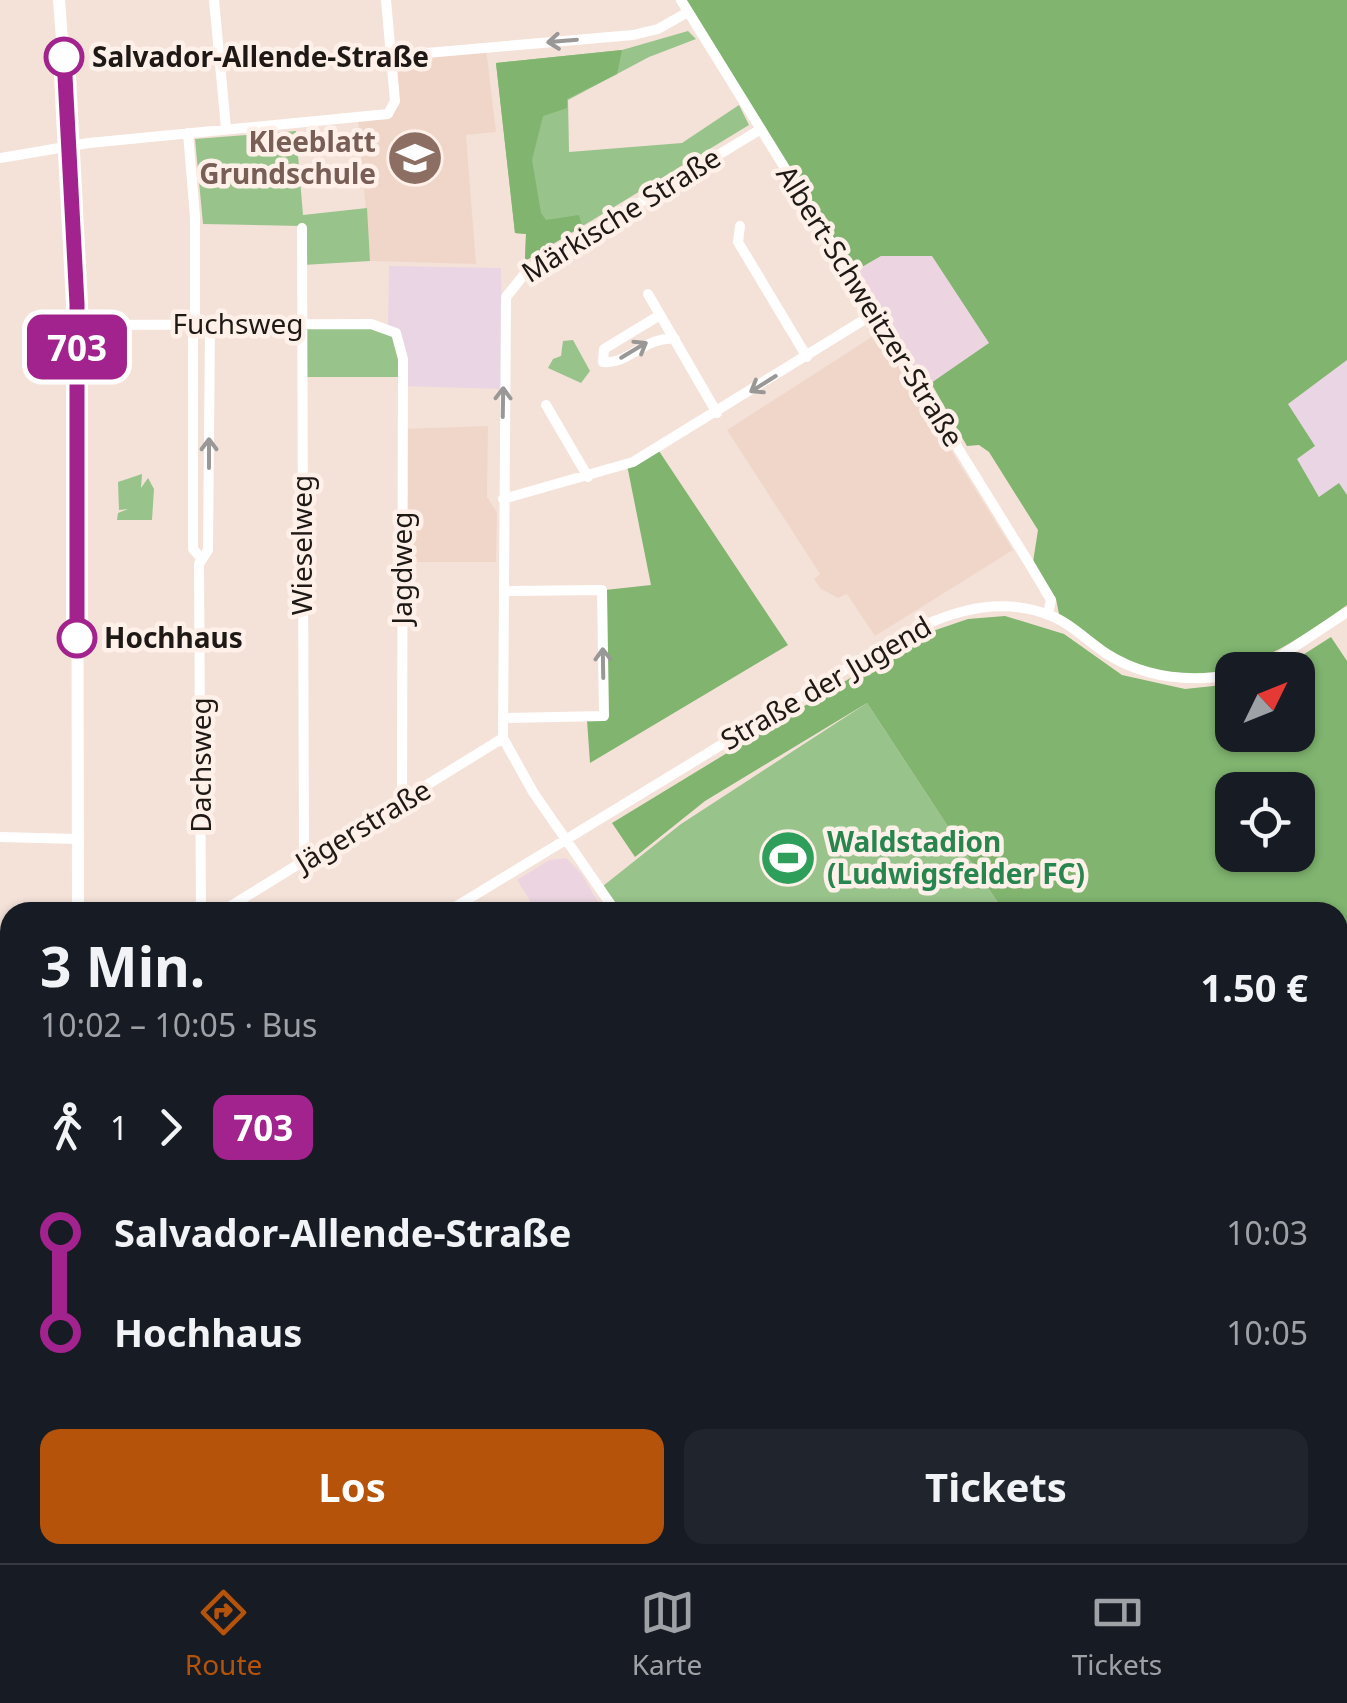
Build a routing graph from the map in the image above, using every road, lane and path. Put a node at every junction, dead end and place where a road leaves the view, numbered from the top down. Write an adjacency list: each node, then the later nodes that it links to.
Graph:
1 (59, 0): 10 (main road)
2 (214, 0): 7 (street)
3 (386, 0): 6 (street)
4 (681, 0): 5 (street, Albert-Schweitzer-Straße)
5 (688, 12): 6 (street, one-way to 6); 8 (street, Albert-Schweitzer-Straße)
6 (392, 56): 7 (street)
7 (226, 128): 9 (street)
8 (761, 129): 15 (street, Albert-Schweitzer-Straße); 27 (street, Märkische Straße, one-way to 8)
9 (188, 133): 10 (street); 17 (street, Dachsweg)
10 (71, 146): 11 (street); 20 (main road)
11 (0, 158)
12 (740, 226): 23 (street)
13 (302, 228): 19 (street, Wieselweg)
14 (648, 294): 16 (street)
15 (875, 314): 23 (street); 31 (street, Albert-Schweitzer-Straße)
16 (660, 315): 22 (street); 22 (street, one-way to 22)
17 (194, 324): 18 (street, Fuchsweg); 20 (street, Fuchsweg); 28 (street, Dachsweg)
18 (210, 324): 19 (street, Fuchsweg); 28 (street, Dachsweg, one-way to 18)
19 (302, 324): 21 (street, Fuchsweg); 40 (street, Wieselweg)
20 (77, 325): 38 (main road)
21 (396, 333): 36 (street, Jagdweg)
22 (675, 340): 25 (street)
23 (807, 357): 25 (street, one-way to 25)
24 (546, 405): 26 (street)
25 (718, 412): 26 (street)
26 (588, 477): 27 (street)
27 (503, 499): 29 (street, Märkische Straße)
28 (200, 558): 42 (street, Dachsweg)
29 (504, 590): 34 (street, Märkische Straße); 34 (street, one-way to 29)
30 (1347, 612): 32 (street)
31 (1048, 614): 33 (street, Straße der Jugend); 39 (street, Straße der Jugend)
32 (1285, 652)
33 (1215, 676)
34 (503, 718): 35 (street, Märkische Straße)
35 (504, 738): 36 (street, Jägerstraße); 39 (street)
36 (402, 803): 40 (street, Jägerstraße)
37 (0, 837): 38 (street)
38 (78, 839): 41 (main road)
39 (567, 840): 44 (street, Straße der Jugend); 45 (street)
40 (304, 861): 43 (street, Jägerstraße)
41 (78, 902)
42 (201, 902)
43 (237, 902)
44 (474, 902)
45 (609, 902)

